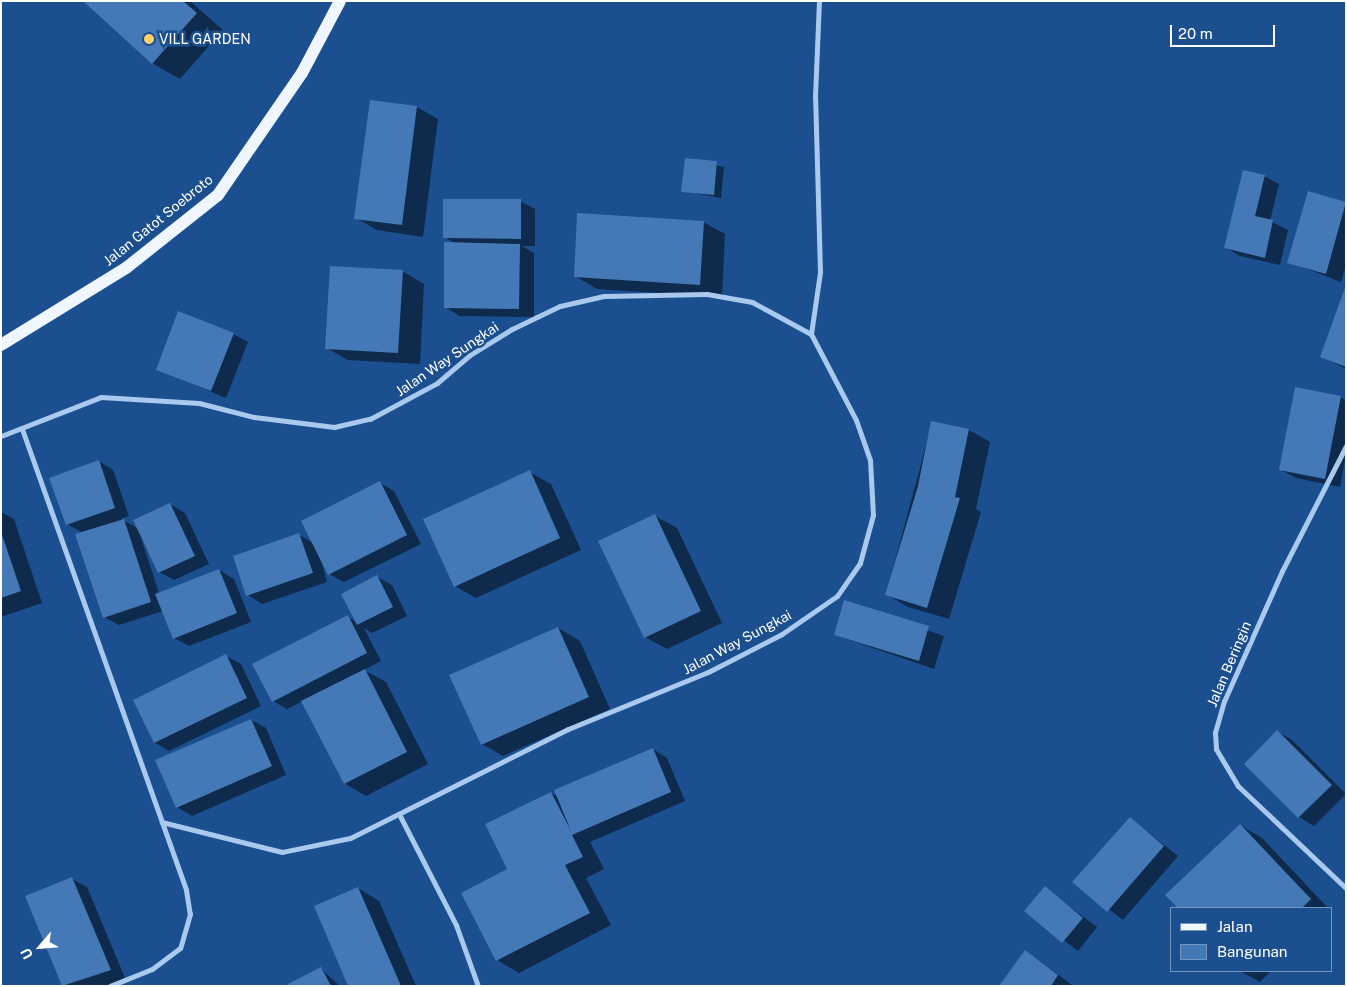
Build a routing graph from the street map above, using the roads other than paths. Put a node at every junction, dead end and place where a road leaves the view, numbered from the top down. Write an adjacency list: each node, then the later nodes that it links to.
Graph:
1 (340, 1): 4 (main road, Jalan Gatot Soebroto)
2 (819, 1): 3 (street)
3 (811, 334): 5 (street, Jalan Way Sungkai); 8 (street, Jalan Way Sungkai)
4 (1, 345)
5 (22, 429): 6 (street, Jalan Way Sungkai); 9 (street)
6 (1, 436)
7 (1346, 446): 10 (street, Jalan Beringin)
8 (400, 816): 9 (street, Jalan Way Sungkai); 12 (street)
9 (162, 822): 11 (street)
10 (1346, 888)
11 (110, 986)
12 (478, 986)

